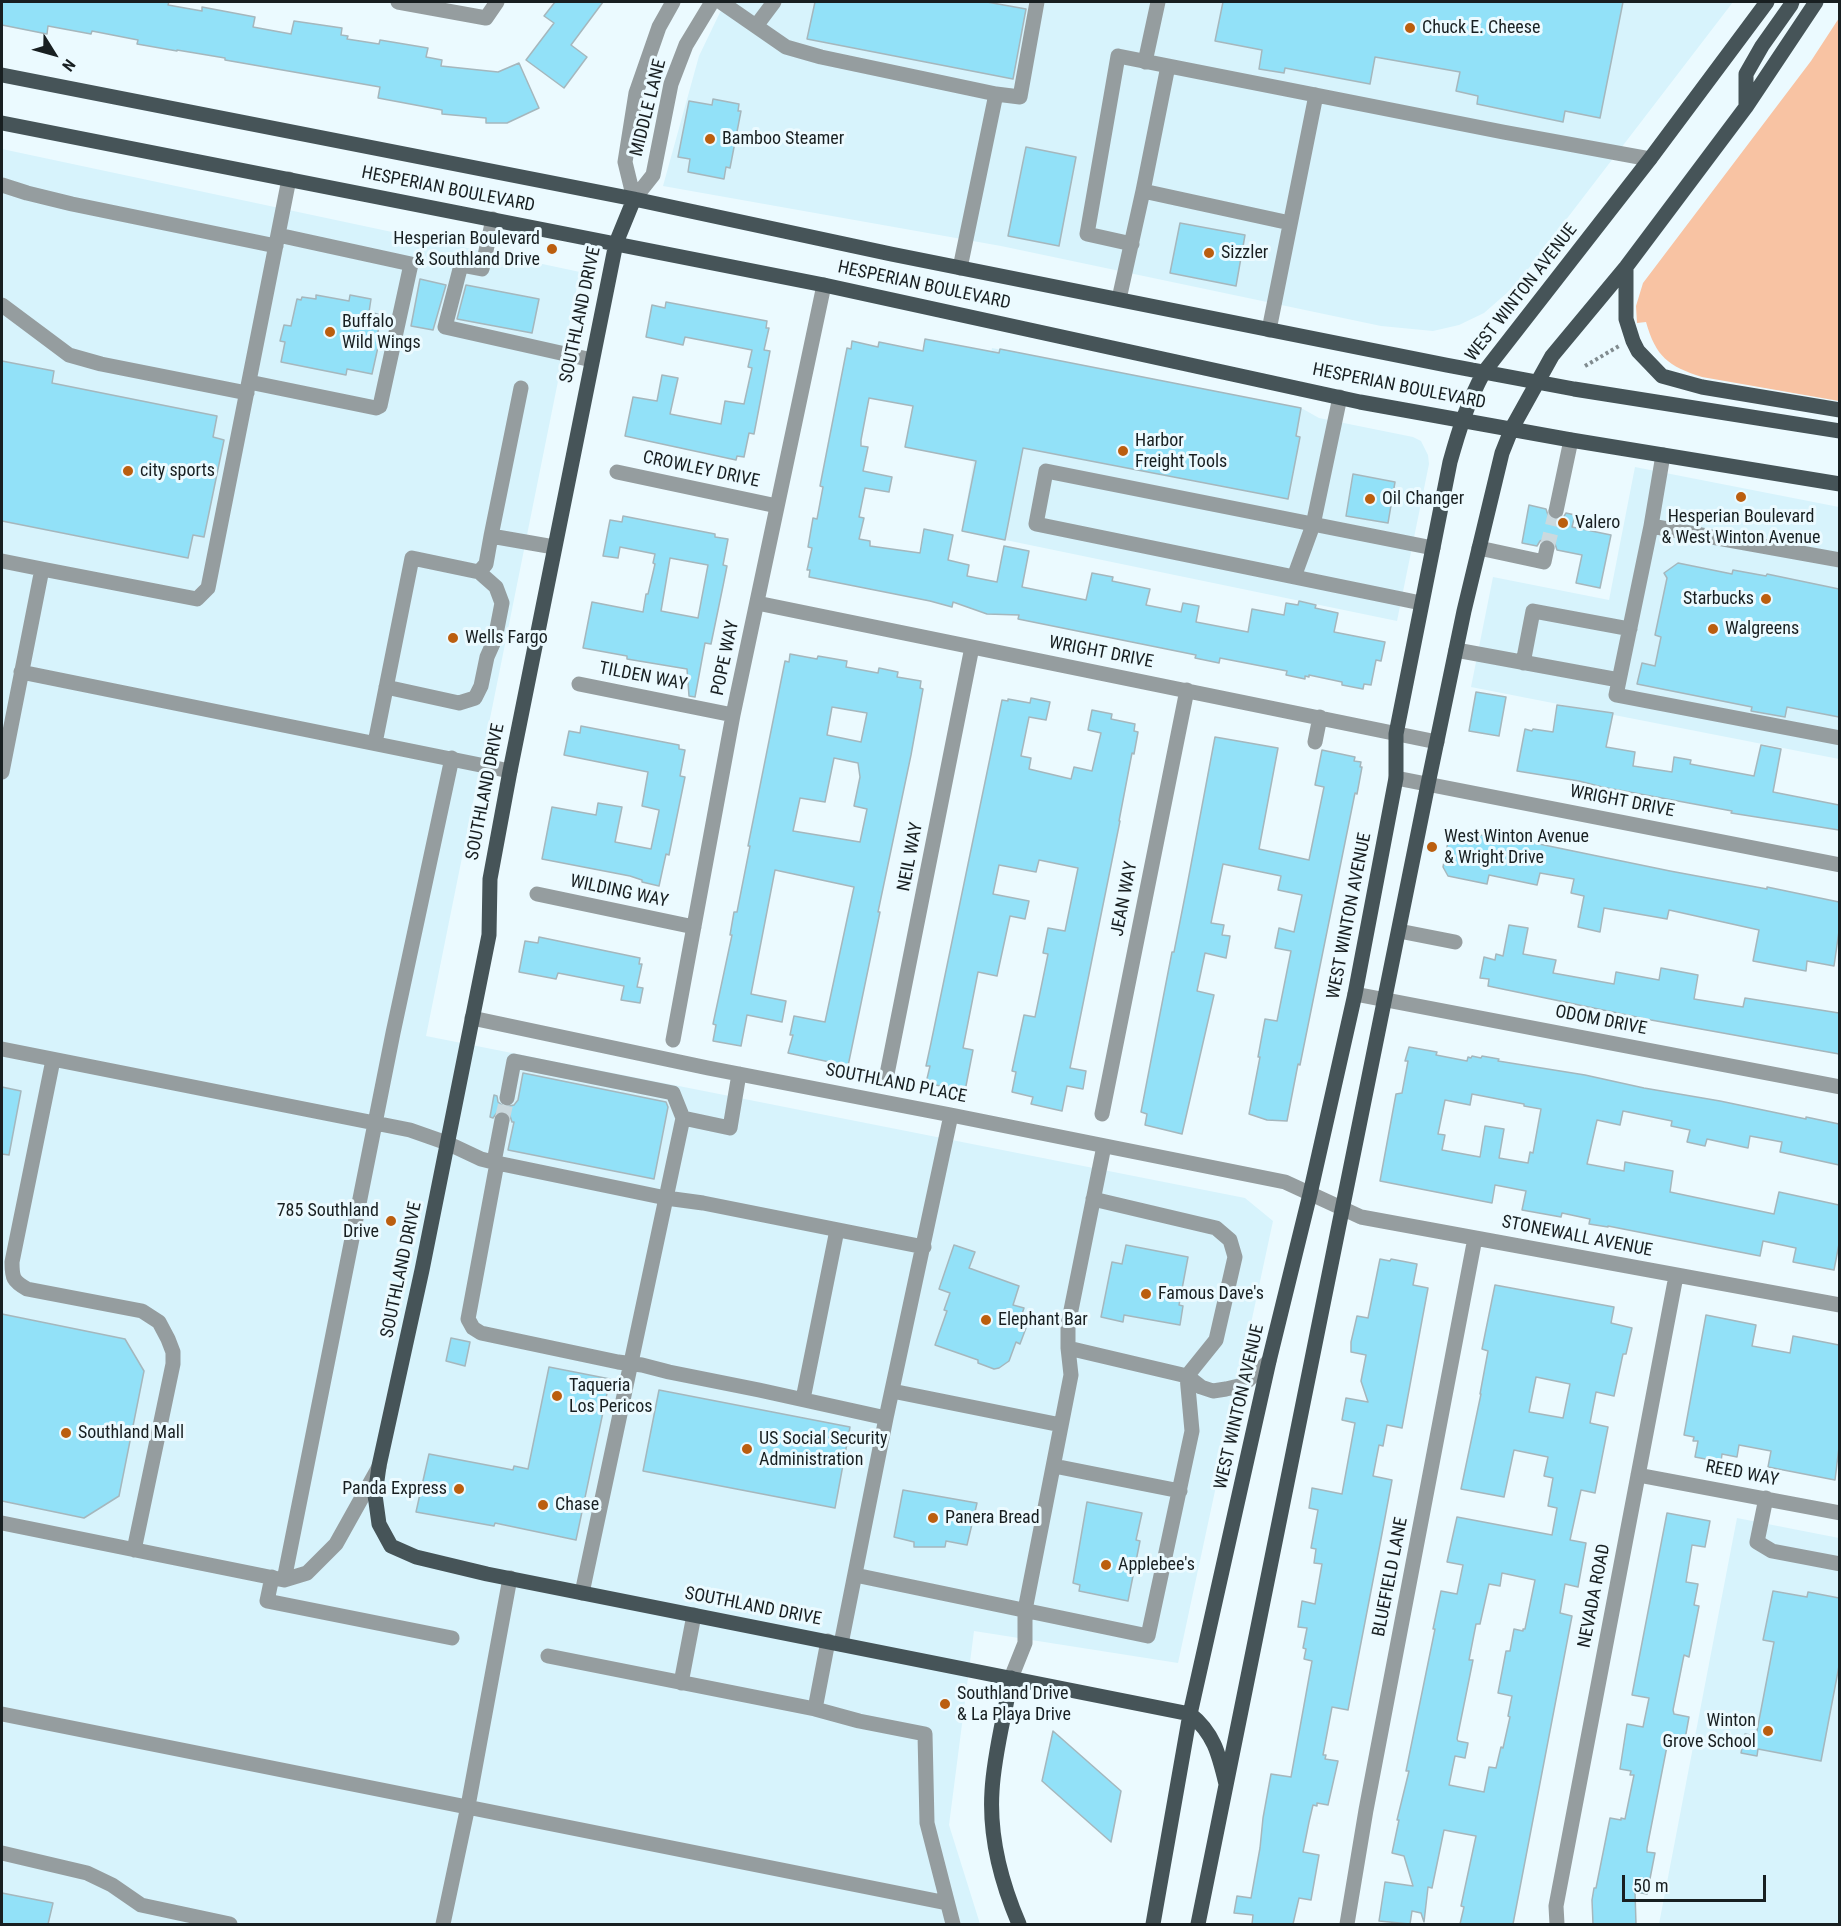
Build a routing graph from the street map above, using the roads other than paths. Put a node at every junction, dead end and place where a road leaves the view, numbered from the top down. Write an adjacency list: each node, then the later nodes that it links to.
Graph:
1 (398, 2): 2 (street)
2 (497, 2)
3 (673, 2): 24 (street, MIDDLE LANE)
4 (712, 2): 24 (street, MIDDLE LANE)
5 (721, 2): 12 (street)
6 (774, 2): 12 (street)
7 (1037, 2): 16 (street)
8 (1158, 2): 13 (street)
9 (1767, 2): 20 (main road, WEST WINTON AVENUE)
10 (1792, 2): 18 (main road)
11 (1816, 2): 18 (main road)
12 (756, 26): 16 (street)
13 (1145, 62): 14 (street); 29 (street)
14 (1168, 66): 17 (street); 23 (street)
15 (2, 75): 24 (main road, HESPERIAN BOULEVARD)
16 (996, 94): 31 (street)
17 (1316, 96): 20 (street); 26 (street)
18 (1746, 107): 30 (main road)
19 (2, 123): 21 (main road, HESPERIAN BOULEVARD)
20 (1650, 159): 37 (main road, WEST WINTON AVENUE)
21 (290, 179): 25 (main road, HESPERIAN BOULEVARD); 27 (street)
22 (2, 185): 27 (street)
23 (1143, 191): 26 (street); 29 (street)
24 (634, 199): 28 (main road, SOUTHLAND DRIVE); 31 (main road, HESPERIAN BOULEVARD)
25 (493, 219): 28 (main road, HESPERIAN BOULEVARD); 36 (street)
26 (1290, 223): 35 (street)
27 (277, 241): 39 (street); 39 (street)
28 (616, 243): 32 (main road, HESPERIAN BOULEVARD); 36 (main road, SOUTHLAND DRIVE)
29 (1132, 244): 33 (street)
30 (1626, 267): 38 (main road); 42 (main road)
31 (960, 268): 33 (main road, HESPERIAN BOULEVARD)
32 (824, 285): 41 (main road, HESPERIAN BOULEVARD); 50 (street, POPE WAY)
33 (1119, 299): 35 (main road, HESPERIAN BOULEVARD)
34 (2, 305): 39 (street)
35 (1269, 330): 37 (main road, HESPERIAN BOULEVARD)
36 (592, 360): 55 (main road, SOUTHLAND DRIVE)
37 (1484, 372): 38 (main road, HESPERIAN BOULEVARD); 43 (main road, WEST WINTON AVENUE)
38 (1537, 382): 44 (main road); 45 (main road, HESPERIAN BOULEVARD)
39 (248, 387): 61 (street)
40 (521, 388): 54 (street)
41 (1340, 397): 43 (main road, HESPERIAN BOULEVARD); 52 (street)
42 (1839, 410)
43 (1462, 419): 44 (main road, HESPERIAN BOULEVARD); 56 (main road, WEST WINTON AVENUE)
44 (1512, 428): 46 (main road, HESPERIAN BOULEVARD); 57 (main road)
45 (1839, 432)
46 (1571, 440): 47 (main road, HESPERIAN BOULEVARD); 51 (street)
47 (1663, 455): 49 (main road, HESPERIAN BOULEVARD); 53 (street)
48 (617, 472): 50 (street, CROWLEY DRIVE)
49 (1839, 484)
50 (777, 506): 64 (street, POPE WAY)
51 (1556, 511)
52 (1313, 525): 56 (street); 63 (street); 63 (street)
53 (1651, 526): 59 (street); 66 (street)
54 (491, 536): 55 (street); 62 (street)
55 (554, 548): 83 (main road, SOUTHLAND DRIVE)
56 (1433, 548): 65 (main road, WEST WINTON AVENUE)
57 (1479, 548): 58 (street); 68 (main road)
58 (1547, 548)
59 (1839, 560)
60 (2, 561): 61 (street)
61 (42, 569): 70 (street)
62 (479, 572): 73 (street); 73 (street)
63 (1294, 577): 65 (street)
64 (757, 603): 67 (street, WRIGHT DRIVE); 75 (street, POPE WAY)
65 (1421, 603): 77 (main road, WEST WINTON AVENUE)
66 (1630, 629): 69 (street); 71 (street)
67 (972, 647): 74 (street, WRIGHT DRIVE); 99 (street, NEIL WAY)
68 (1456, 650): 69 (street); 80 (main road)
69 (1523, 663): 71 (street)
70 (21, 672): 81 (street); 84 (street)
71 (1619, 680): 78 (street)
72 (579, 684): 75 (street, TILDEN WAY)
73 (386, 687): 81 (street)
74 (1187, 690): 76 (street, WRIGHT DRIVE); 102 (street, JEAN WAY)
75 (733, 715): 89 (street, POPE WAY)
76 (1320, 717): 77 (street, WRIGHT DRIVE); 79 (street)
77 (1396, 734): 80 (street, WRIGHT DRIVE); 85 (main road, WEST WINTON AVENUE)
78 (1839, 738)
79 (1315, 742)
80 (1437, 742): 86 (main road)
81 (375, 743): 82 (street)
82 (452, 758): 83 (street); 106 (street)
83 (510, 771): 94 (main road, SOUTHLAND DRIVE)
84 (2, 772)
85 (1396, 778): 86 (street, WRIGHT DRIVE); 92 (main road, WEST WINTON AVENUE)
86 (1428, 784): 87 (street, WRIGHT DRIVE); 90 (main road)
87 (1839, 865)
88 (537, 894): 89 (street, WILDING WAY)
89 (694, 927): 95 (street, POPE WAY)
90 (1400, 931): 91 (street); 93 (main road)
91 (1455, 942)
92 (1355, 994): 93 (street, ODOM DRIVE); 110 (main road, WEST WINTON AVENUE)
93 (1386, 999): 100 (street, ODOM DRIVE); 113 (main road)
94 (472, 1018): 98 (street, SOUTHLAND PLACE); 107 (main road, SOUTHLAND DRIVE)
95 (673, 1040)
96 (2, 1049): 97 (street)
97 (53, 1060): 106 (street); 134 (street)
98 (739, 1074): 103 (street, SOUTHLAND PLACE); 104 (street)
99 (887, 1074)
100 (1839, 1087)
101 (507, 1098): 104 (street)
102 (1102, 1114)
103 (951, 1115): 108 (street, SOUTHLAND PLACE); 116 (street)
104 (683, 1118): 111 (street)
105 (502, 1120): 109 (street)
106 (375, 1124): 107 (street); 137 (street)
107 (447, 1143): 109 (street); 127 (main road, SOUTHLAND DRIVE)
108 (1104, 1146): 110 (street, SOUTHLAND PLACE); 112 (street)
109 (496, 1162): 111 (street); 121 (street)
110 (1310, 1194): 113 (street, STONEWALL AVENUE); 120 (main road, WEST WINTON AVENUE)
111 (666, 1198): 114 (street); 121 (street)
112 (1093, 1199): 119 (street); 122 (street)
113 (1342, 1208): 115 (street, STONEWALL AVENUE); 150 (main road)
114 (837, 1230): 116 (street); 124 (street)
115 (1475, 1238): 117 (street, STONEWALL AVENUE); 160 (street, BLUEFIELD LANE)
116 (924, 1247): 123 (street)
117 (1676, 1276): 118 (street, STONEWALL AVENUE); 129 (street, NEVADA ROAD)
118 (1839, 1305)
119 (1068, 1348): 122 (street); 126 (street)
120 (1269, 1362): 122 (street); 148 (main road, WEST WINTON AVENUE)
121 (631, 1363): 124 (street); 139 (street)
122 (1187, 1376): 130 (street)
123 (892, 1391): 125 (street); 126 (street)
124 (803, 1399): 125 (street)
125 (886, 1418): 136 (street)
126 (1061, 1425): 128 (street)
127 (379, 1466): 137 (street); 138 (main road, SOUTHLAND DRIVE)
128 (1054, 1466): 130 (street); 140 (street)
129 (1638, 1474): 131 (street, REED WAY); 161 (street, NEVADA ROAD)
130 (1180, 1491): 140 (street)
131 (1766, 1498): 132 (street, REED WAY); 135 (street)
132 (1839, 1513)
133 (2, 1523): 134 (street)
134 (134, 1550): 137 (street)
135 (1839, 1564)
136 (855, 1575): 140 (street); 143 (street)
137 (278, 1578): 142 (street)
138 (510, 1578): 139 (main road, SOUTHLAND DRIVE); 151 (street)
139 (582, 1593): 141 (main road, SOUTHLAND DRIVE)
140 (1025, 1610): 145 (street)
141 (694, 1615): 143 (main road, SOUTHLAND DRIVE); 146 (street)
142 (452, 1638)
143 (834, 1643): 145 (main road, SOUTHLAND DRIVE); 147 (street)
144 (548, 1656): 146 (street)
145 (1011, 1678): 148 (main road, SOUTHLAND DRIVE); 157 (main road)
146 (681, 1683): 147 (street)
147 (815, 1709): 153 (street)
148 (1190, 1713): 150 (main road); 158 (main road, WEST WINTON AVENUE)
149 (2, 1714): 151 (street)
150 (1226, 1784): 159 (main road)
151 (468, 1806): 153 (street); 155 (street)
152 (2, 1853): 154 (street)
153 (947, 1903): 156 (street)
154 (230, 1924)
155 (443, 1924)
156 (953, 1924)
157 (1019, 1924)
158 (1153, 1924)
159 (1198, 1924)
160 (1347, 1924)
161 (1557, 1924)

